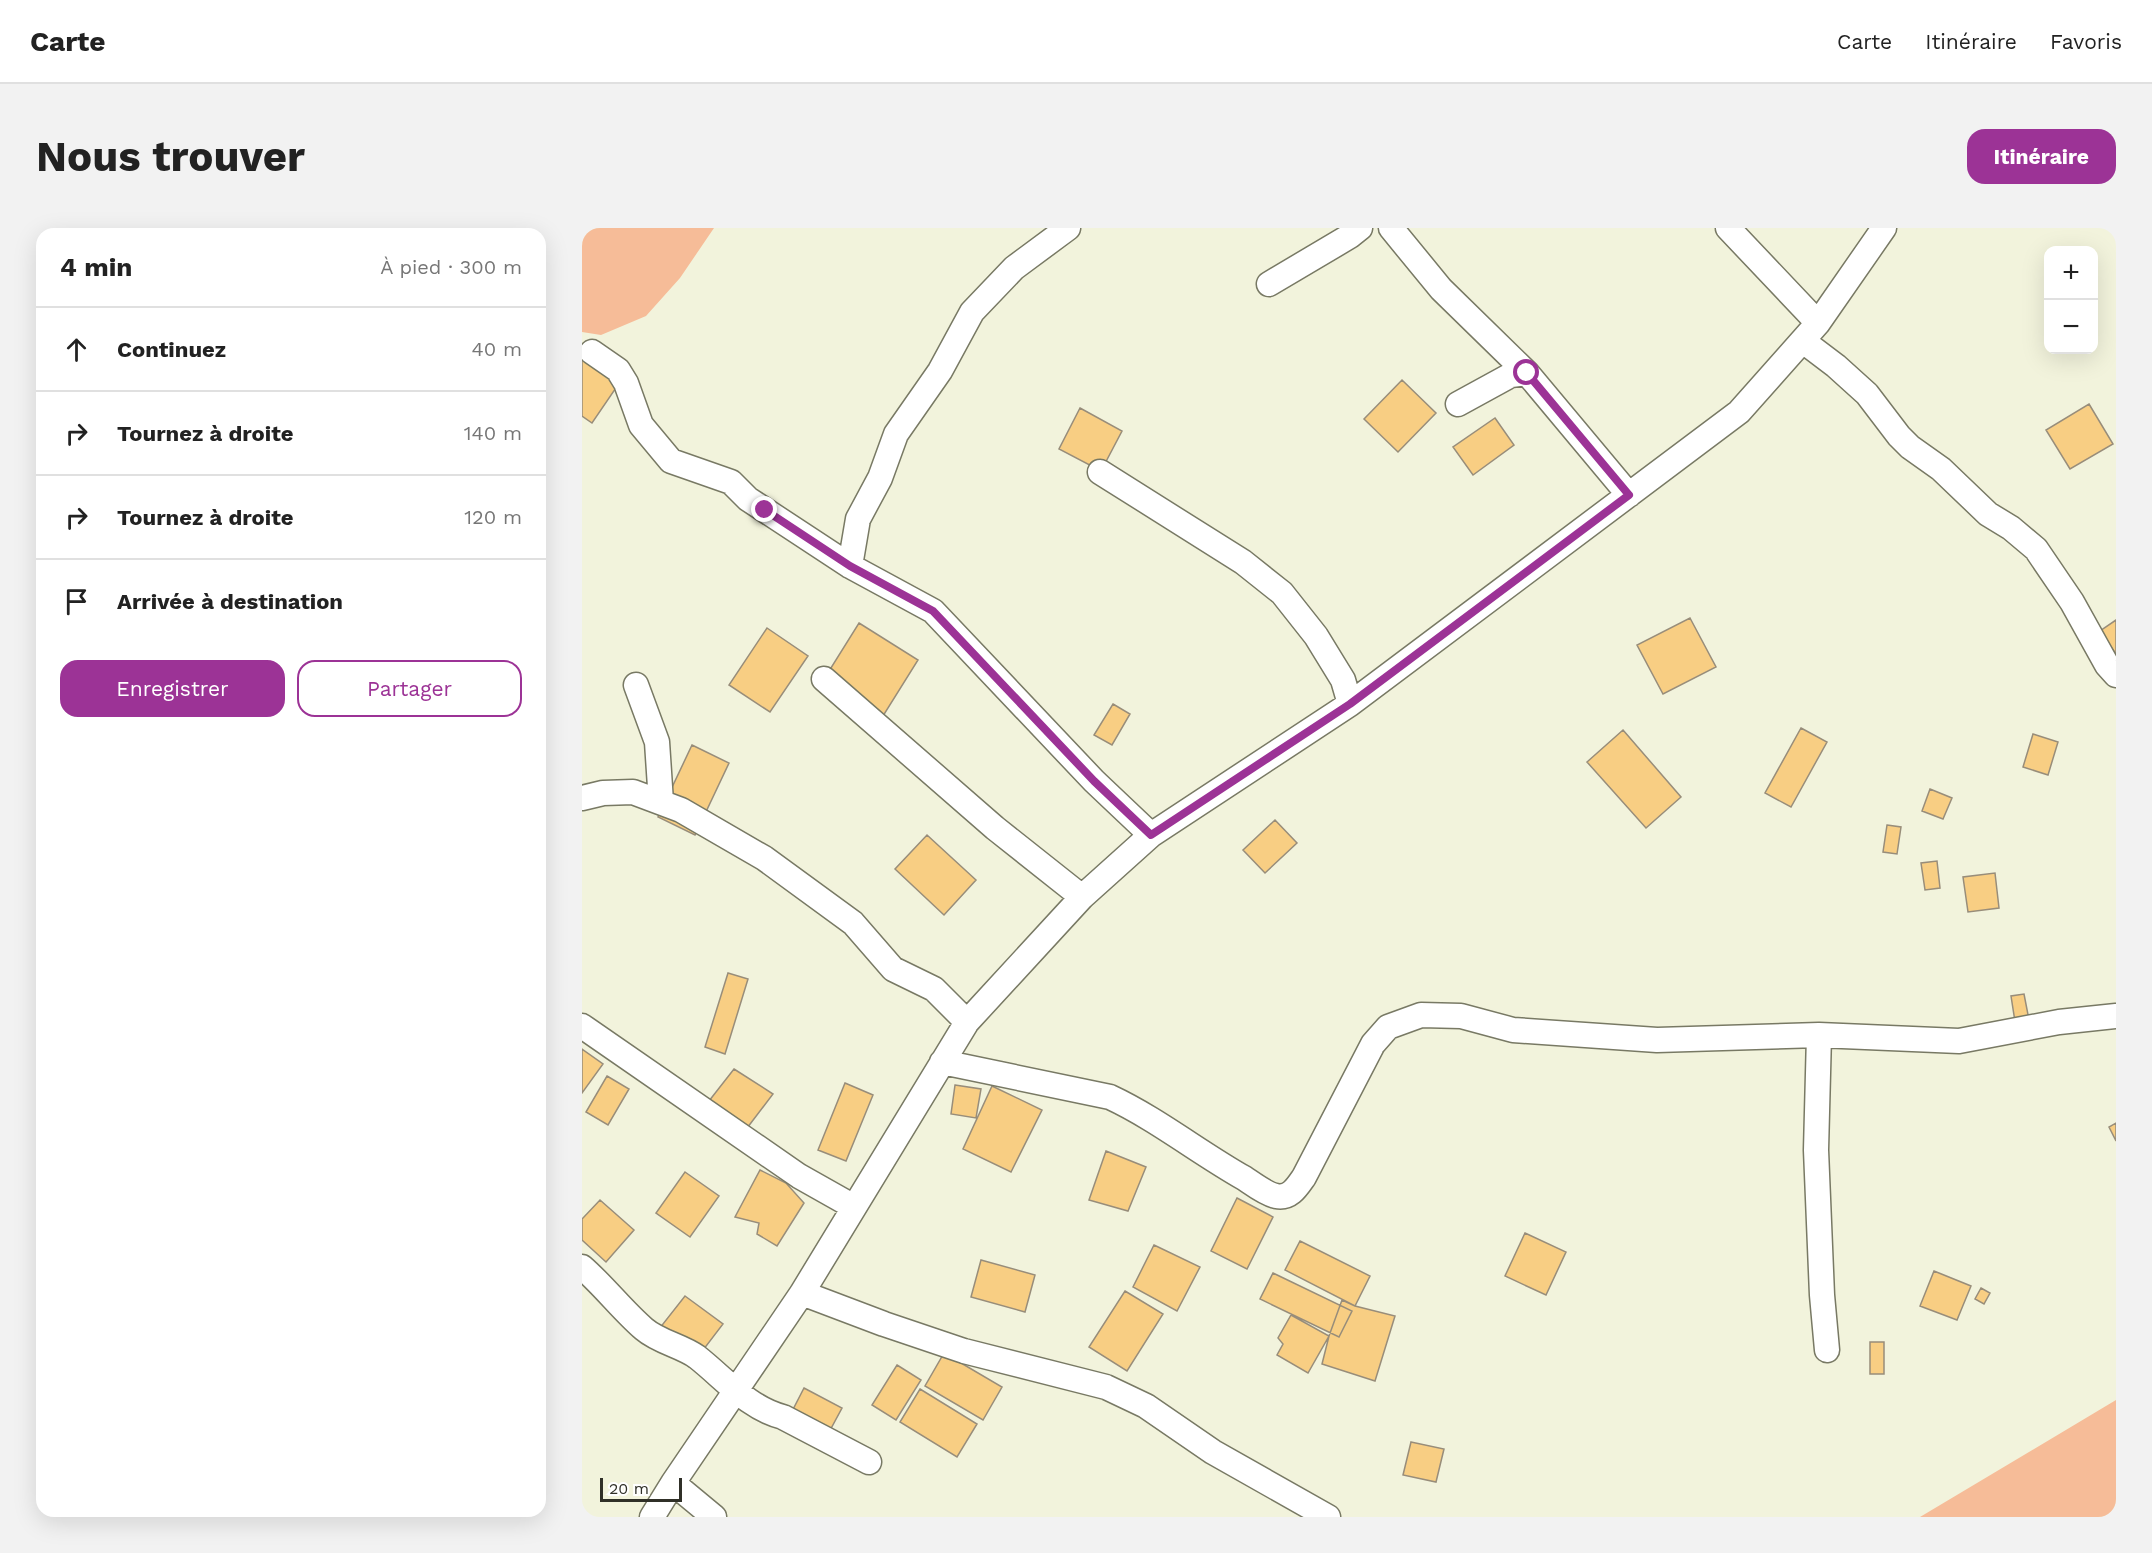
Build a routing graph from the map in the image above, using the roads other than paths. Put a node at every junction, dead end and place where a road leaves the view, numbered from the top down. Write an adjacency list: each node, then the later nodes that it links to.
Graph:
1 (1068, 228): 13 (street)
2 (1360, 228): 6 (street)
3 (1391, 228): 9 (street)
4 (1728, 228): 7 (street)
5 (1884, 228): 7 (street)
6 (1269, 284)
7 (1811, 332): 12 (street); 14 (street)
8 (592, 352): 13 (street)
9 (1527, 373): 10 (street); 12 (street)
10 (1458, 404)
11 (1100, 472): 17 (street)
12 (1629, 495): 17 (street)
13 (850, 566): 21 (street)
14 (2116, 675)
15 (824, 680): 22 (street)
16 (636, 685): 20 (street)
17 (1350, 704): 21 (street)
18 (582, 782): 19 (street)
19 (593, 796): 20 (street)
20 (661, 802): 24 (street)
21 (1151, 835): 22 (street)
22 (1082, 897): 24 (street)
23 (2116, 1016): 26 (street)
24 (968, 1022): 27 (street)
25 (582, 1026): 28 (street)
26 (1819, 1035): 27 (street); 31 (street)
27 (942, 1062): 28 (street)
28 (854, 1207): 30 (street)
29 (582, 1267): 32 (street)
30 (802, 1293): 32 (street); 37 (street)
31 (1827, 1350)
32 (736, 1391): 33 (street); 34 (street)
33 (869, 1462)
34 (673, 1483): 35 (street); 36 (street)
35 (652, 1517)
36 (714, 1517)
37 (1328, 1517)

